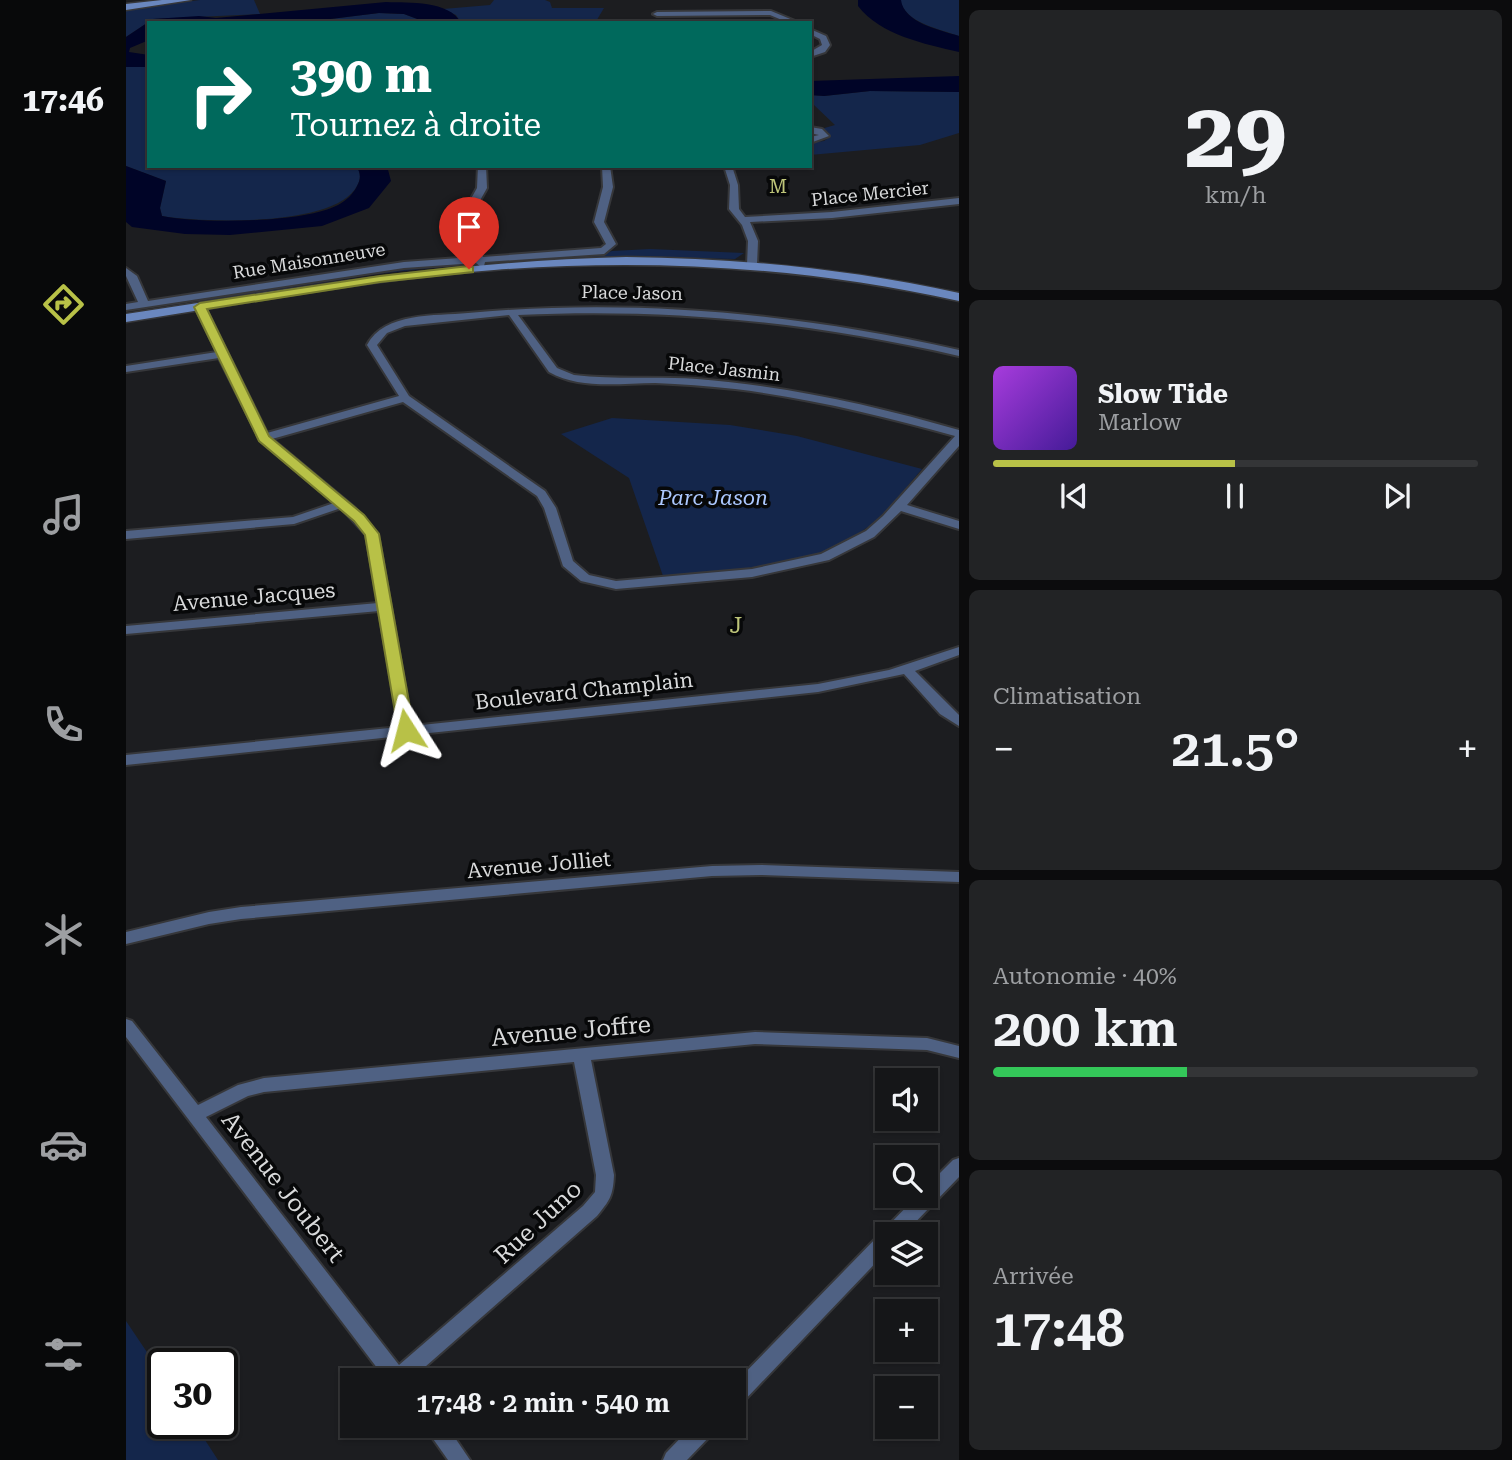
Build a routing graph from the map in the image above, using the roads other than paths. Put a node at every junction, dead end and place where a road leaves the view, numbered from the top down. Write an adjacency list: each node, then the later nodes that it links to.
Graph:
1 (186, 0): 2 (street)
2 (151, 2): 4 (street)
3 (660, 3): 5 (street)
4 (126, 7)
5 (657, 14): 6 (street); 7 (street)
6 (654, 21)
7 (791, 21)
8 (812, 32): 9 (street)
9 (812, 54)
10 (812, 130): 11 (street)
11 (812, 139)
12 (482, 168): 17 (street)
13 (606, 168): 17 (street, Rue Maisonneuve)
14 (729, 168): 16 (street)
15 (959, 201): 16 (street, Place Mercier)
16 (742, 220): 18 (street)
17 (481, 263): 18 (street); 21 (street, Rue Maisonneuve); 23 (street)
18 (752, 265): 20 (street)
19 (126, 271): 21 (street)
20 (959, 297)
21 (144, 304): 22 (street, Rue Maisonneuve)
22 (126, 307)
23 (200, 307): 25 (street); 27 (street)
24 (512, 313): 26 (street, Place Jason); 29 (street, Place Jason); 30 (street, Place Jasmin)
25 (126, 318)
26 (959, 353)
27 (223, 354): 28 (street); 31 (street)
28 (126, 369)
29 (405, 398): 31 (street); 34 (street, Place Jason)
30 (959, 434)
31 (264, 438): 33 (street)
32 (959, 439): 34 (street, Place Jason)
33 (342, 504): 37 (street); 38 (street)
34 (898, 506): 36 (street)
35 (126, 525): 37 (street)
36 (959, 525)
37 (126, 535)
38 (386, 606): 39 (street, Avenue Jacques); 43 (street)
39 (126, 631)
40 (959, 651): 41 (street, Boulevard Champlain)
41 (907, 670): 42 (street); 43 (street, Boulevard Champlain)
42 (959, 722)
43 (406, 730): 44 (street, Boulevard Champlain)
44 (126, 760)
45 (959, 877): 46 (street, Avenue Jolliet)
46 (126, 938)
47 (126, 1025): 50 (street, Avenue Joubert)
48 (959, 1052): 49 (street, Avenue Joffre)
49 (581, 1054): 50 (street, Avenue Joffre); 55 (street, Rue Juno)
50 (194, 1115): 54 (street, Avenue Joubert)
51 (959, 1165): 52 (street)
52 (904, 1222)
53 (875, 1251): 56 (street)
54 (390, 1368)
55 (411, 1368)
56 (746, 1385)
57 (443, 1438): 59 (street)
58 (694, 1438): 60 (street)
59 (460, 1460)
60 (673, 1460)

